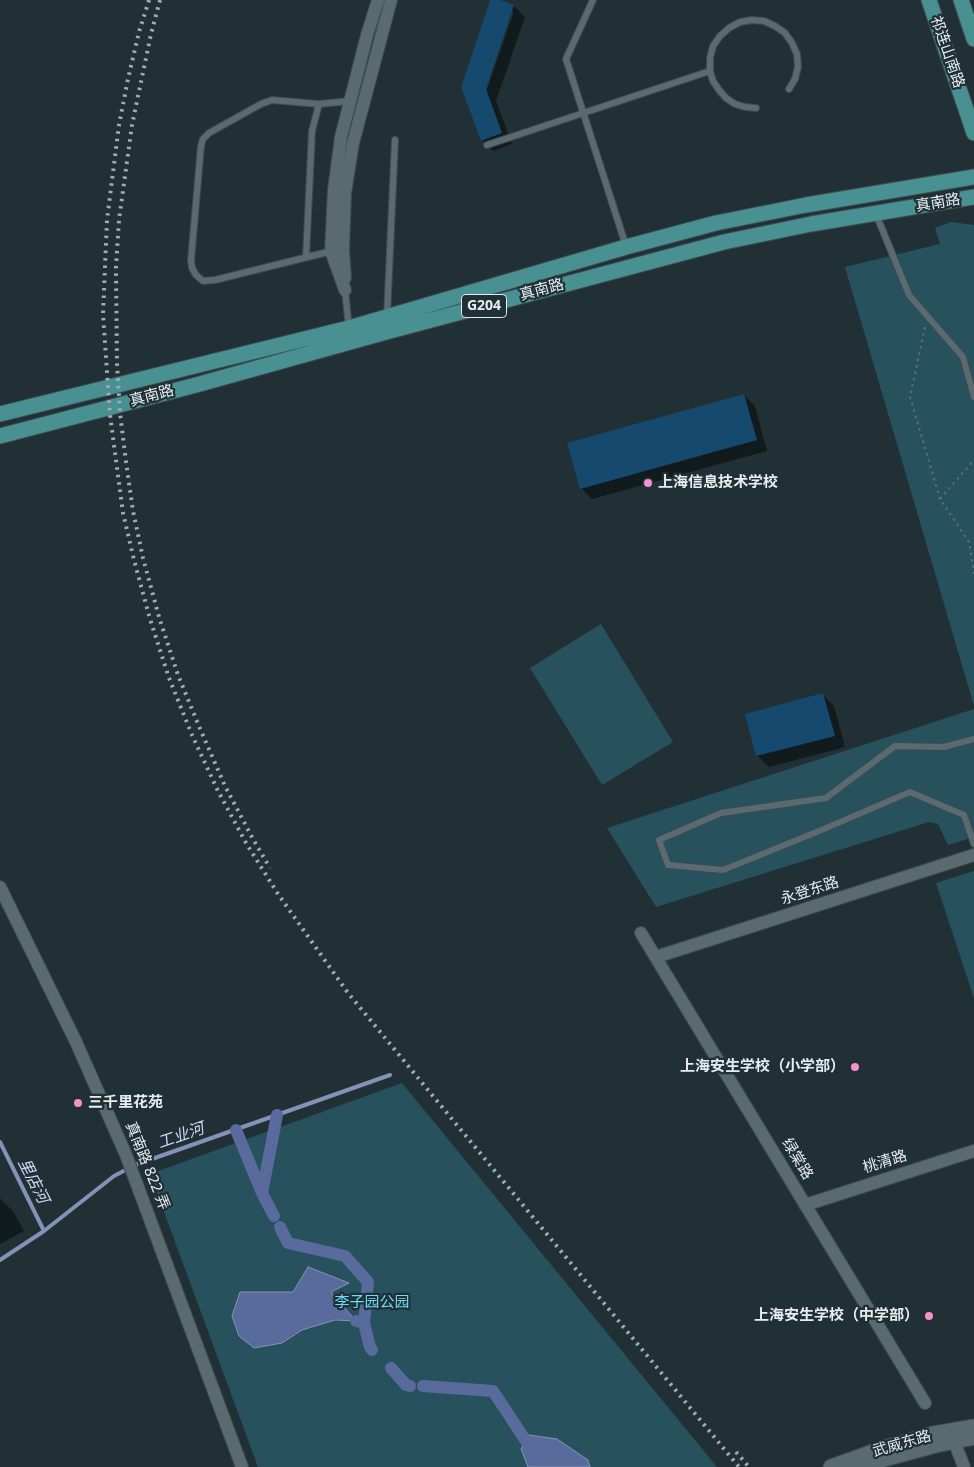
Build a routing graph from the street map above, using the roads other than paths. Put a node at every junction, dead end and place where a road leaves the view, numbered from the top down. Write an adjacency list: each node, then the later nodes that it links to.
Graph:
1 (378, 0): 9 (street)
2 (391, 0): 9 (street)
3 (593, 0): 12 (lane)
4 (929, 0): 13 (main road, 祁连山南路)
5 (961, 0): 6 (main road, 祁连山南路)
6 (974, 39)
7 (710, 70): 8 (lane); 11 (lane); 12 (lane)
8 (789, 89)
9 (357, 102): 10 (lane); 20 (street)
10 (319, 104): 21 (lane); 21 (lane)
11 (756, 108)
12 (583, 113): 15 (lane); 19 (lane)
13 (974, 133)
14 (395, 140): 23 (lane)
15 (486, 145)
16 (974, 177): 19 (main road, 真南路 / G204)
17 (974, 197): 18 (main road, 真南路 / G204)
18 (876, 214): 23 (main road, 真南路 / G204); 25 (lane)
19 (626, 247): 23 (main road, 真南路 / G204)
20 (337, 250): 21 (lane); 22 (street)
21 (306, 258)
22 (345, 290): 24 (lane)
23 (386, 325): 24 (main road, 真南路 / G204)
24 (350, 335): 26 (main road, 真南路 / G204); 27 (main road, 真南路 / G204)
25 (974, 397)
26 (0, 414)
27 (0, 436)
28 (974, 739): 29 (lane)
29 (974, 844)
30 (974, 855): 33 (street, 永登东路)
31 (0, 886): 40 (street, 真南路 822 弄)
32 (641, 933): 33 (street, 绿棠路)
33 (656, 957): 35 (street, 绿棠路)
34 (974, 1151): 35 (street, 桃清路)
35 (805, 1204): 36 (street, 绿棠路)
36 (925, 1403)
37 (974, 1426): 41 (main road, 武威东路)
38 (974, 1437): 39 (main road, 武威东路)
39 (954, 1441): 42 (main road, 武威东路); 43 (street)
40 (242, 1467)
41 (831, 1467)
42 (862, 1467)
43 (964, 1467)

